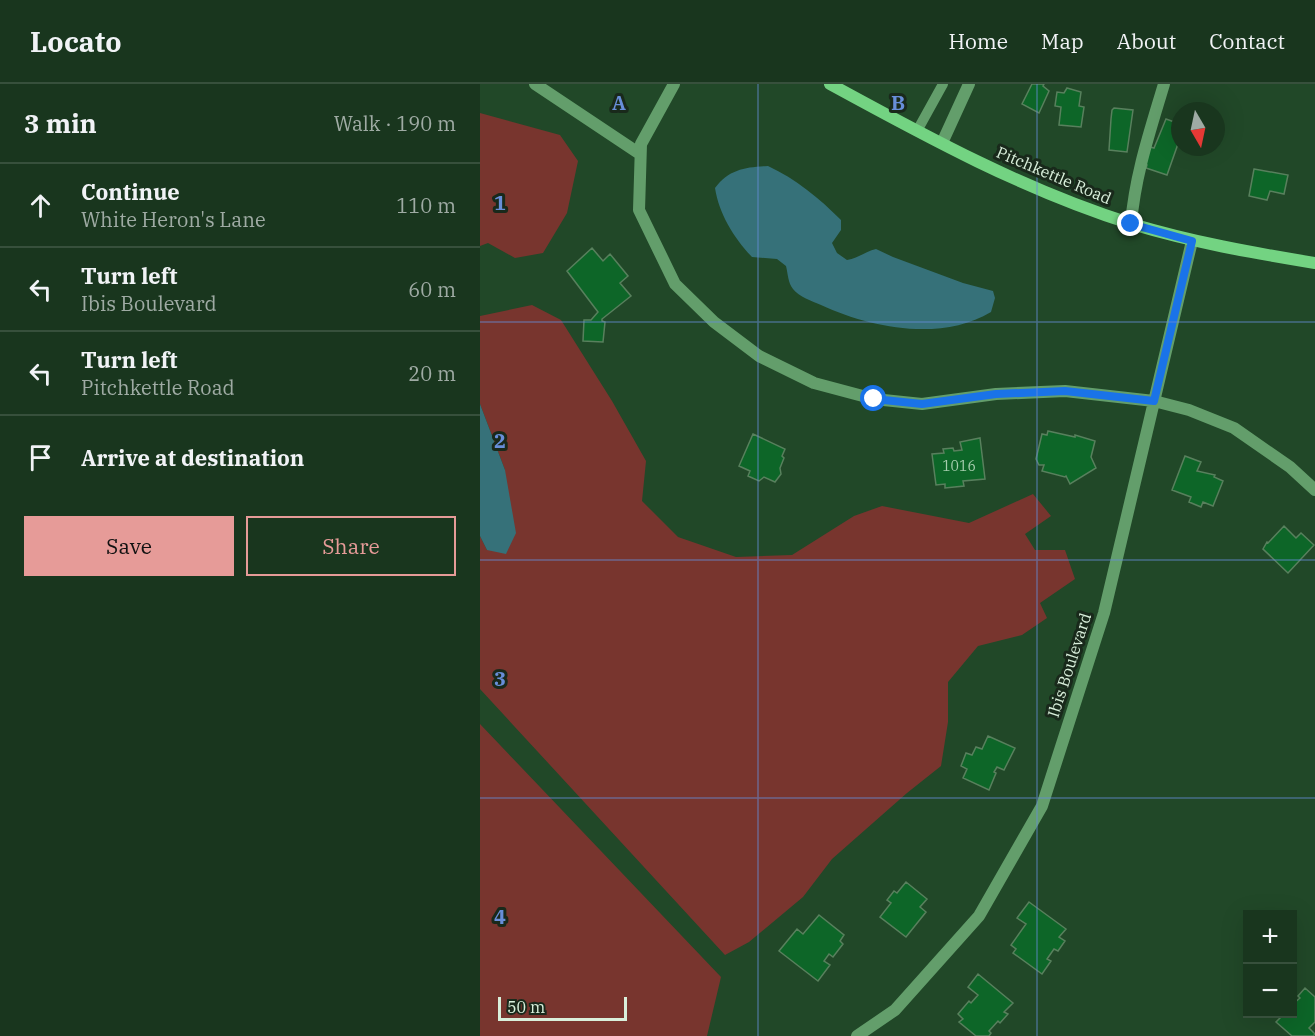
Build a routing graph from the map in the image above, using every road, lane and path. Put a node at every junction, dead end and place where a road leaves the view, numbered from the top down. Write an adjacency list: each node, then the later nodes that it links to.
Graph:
1 (535, 84): 9 (street)
2 (674, 84): 9 (street)
3 (830, 84): 7 (main road, Pitchkettle Road)
4 (944, 84): 7 (lane)
5 (969, 84): 8 (street)
6 (1164, 84): 10 (street)
7 (917, 131): 8 (main road, Pitchkettle Road)
8 (942, 143): 10 (main road, Pitchkettle Road)
9 (640, 154): 13 (street)
10 (1131, 224): 11 (main road, Pitchkettle Road)
11 (1192, 241): 12 (main road, Pitchkettle Road); 13 (street, Ibis Boulevard)
12 (1315, 263)
13 (1154, 401): 14 (street); 15 (street, Ibis Boulevard)
14 (1315, 490)
15 (857, 1036)

